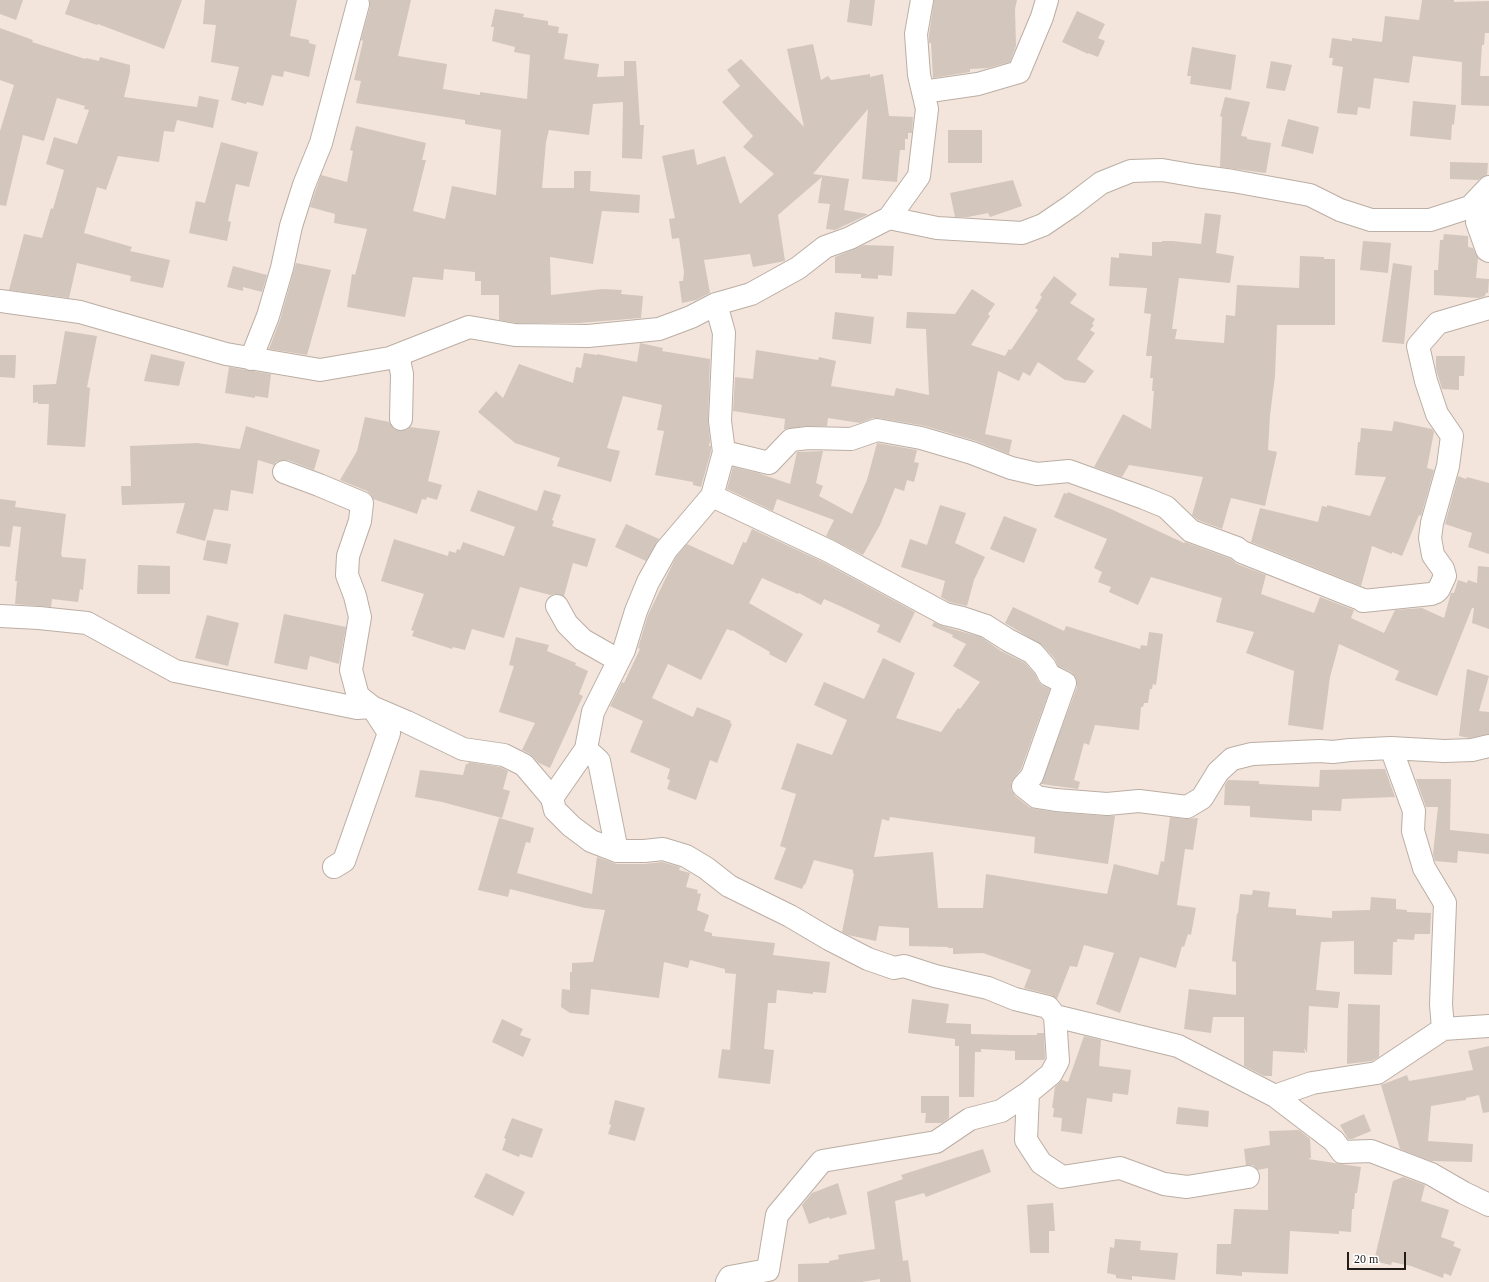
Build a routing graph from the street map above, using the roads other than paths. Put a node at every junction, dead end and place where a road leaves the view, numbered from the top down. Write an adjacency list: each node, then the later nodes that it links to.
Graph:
1 (922, 0): 4 (street)
2 (1047, 0): 4 (street)
3 (358, 4): 13 (street)
4 (923, 92): 7 (street)
5 (1489, 187): 7 (street)
6 (1489, 199): 8 (street)
7 (889, 218): 10 (street)
8 (1489, 251)
9 (0, 301): 13 (street)
10 (716, 304): 12 (street); 15 (street)
11 (1489, 308): 15 (street)
12 (398, 355): 13 (street); 14 (street)
13 (251, 359)
14 (400, 419)
15 (724, 452): 17 (street)
16 (284, 472): 21 (street)
17 (712, 496): 20 (street); 23 (street)
18 (557, 606): 20 (street)
19 (0, 616): 21 (street)
20 (618, 660): 24 (street)
21 (372, 707): 25 (street); 27 (street)
22 (1489, 746): 23 (street)
23 (1391, 748): 30 (street)
24 (586, 749): 25 (street); 26 (street)
25 (552, 798): 26 (street)
26 (617, 851): 28 (street)
27 (334, 867)
28 (1055, 1016): 31 (street); 32 (street)
29 (1489, 1026): 30 (street)
30 (1443, 1029): 32 (street)
31 (1028, 1093): 33 (street); 35 (street)
32 (1275, 1096): 34 (street)
33 (1248, 1177)
34 (1489, 1205)
35 (727, 1282)

